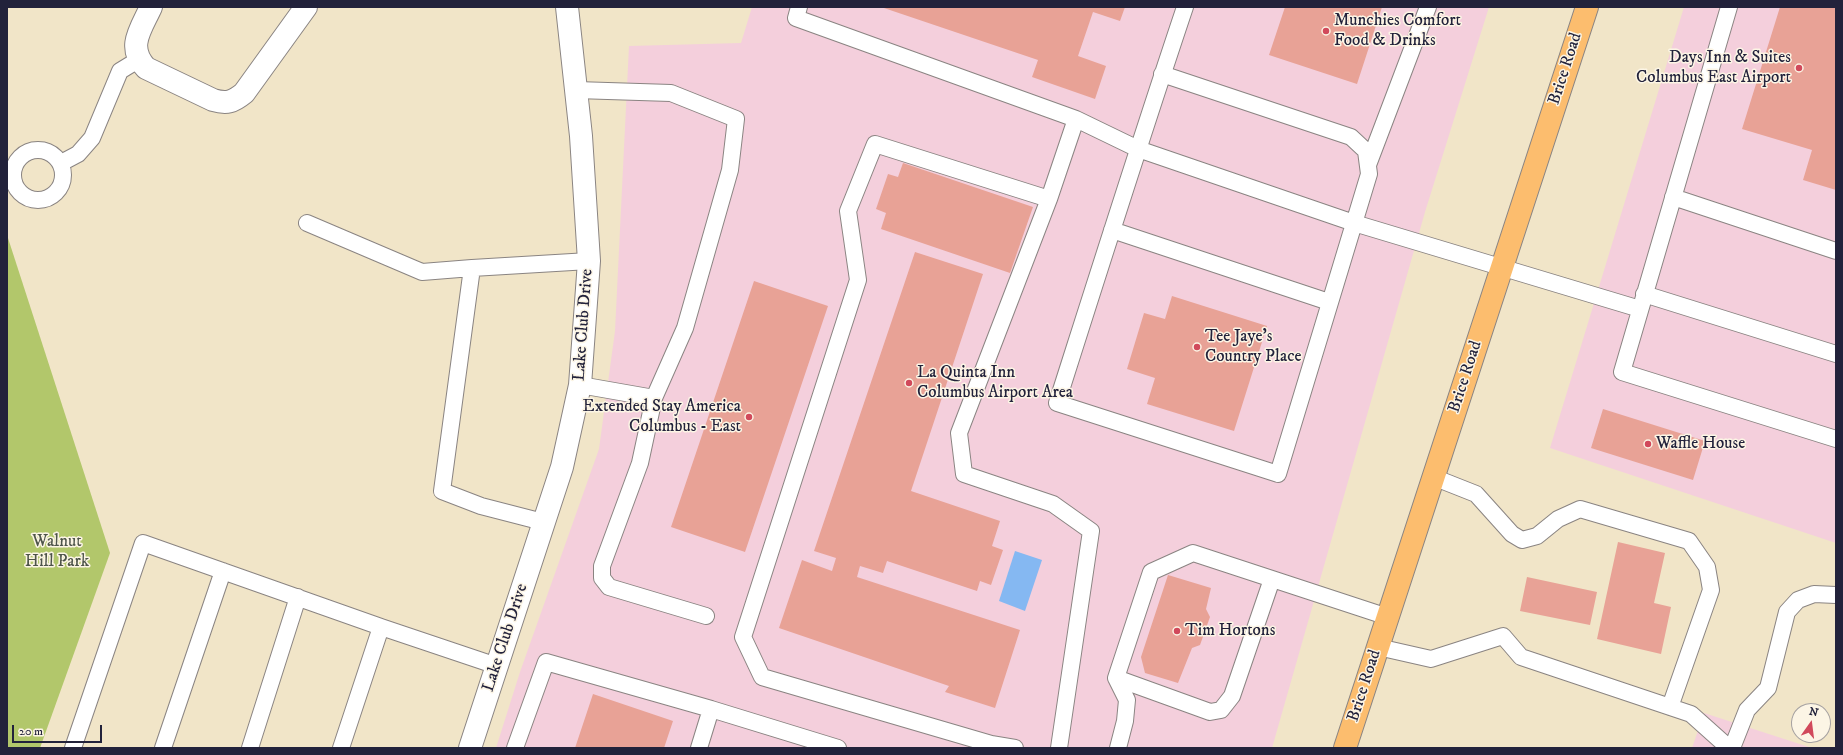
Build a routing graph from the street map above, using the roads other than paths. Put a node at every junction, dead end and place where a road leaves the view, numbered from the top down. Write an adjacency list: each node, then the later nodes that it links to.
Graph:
1 (151, 7): 9 (street)
2 (306, 7): 9 (street)
3 (567, 7): 11 (street, Lake Club Drive)
4 (799, 7): 12 (lane)
5 (1185, 7): 10 (lane)
6 (1428, 7): 15 (lane)
7 (1587, 7): 24 (main road, Brice Road)
8 (1729, 7): 16 (lane)
9 (138, 60): 14 (lane)
10 (1162, 74): 13 (lane); 15 (lane)
11 (576, 90): 22 (street, Lake Club Drive); 29 (lane)
12 (1076, 119): 13 (lane); 17 (lane)
13 (1138, 150): 19 (lane); 20 (lane)
14 (61, 164)
15 (1368, 165): 19 (lane)
16 (1673, 197): 21 (lane); 26 (lane)
17 (1049, 199): 53 (lane); 54 (lane)
18 (307, 223): 23 (lane)
19 (1354, 223): 24 (lane); 25 (lane)
20 (1112, 230): 25 (lane); 25 (lane)
21 (1836, 251)
22 (589, 262): 23 (lane); 28 (street, Lake Club Drive)
23 (472, 268): 32 (lane)
24 (1502, 268): 26 (lane); 31 (main road, Brice Road)
25 (1329, 302)
26 (1642, 302): 27 (lane); 30 (lane)
27 (1836, 354)
28 (580, 385): 29 (lane); 32 (street, Lake Club Drive)
29 (654, 398): 37 (lane)
30 (1836, 439)
31 (1434, 477): 38 (main road, Brice Road); 43 (lane)
32 (543, 522): 41 (street, Lake Club Drive)
33 (223, 571): 36 (lane); 45 (lane); 46 (lane)
34 (1272, 579): 38 (lane); 42 (lane); 42 (lane)
35 (1836, 595): 57 (lane)
36 (298, 597): 39 (lane); 47 (lane)
37 (706, 616)
38 (1388, 617): 40 (main road, Brice Road)
39 (381, 627): 41 (lane); 48 (lane)
40 (1378, 647): 43 (lane); 56 (main road, Brice Road)
41 (497, 666): 49 (street, Lake Club Drive)
42 (1116, 678): 55 (lane)
43 (1670, 707): 57 (lane)
44 (711, 709): 50 (lane); 51 (lane); 52 (lane)
45 (73, 748)
46 (163, 748)
47 (250, 748)
48 (341, 748)
49 (470, 748)
50 (515, 748)
51 (699, 748)
52 (838, 748)
53 (1015, 748)
54 (1059, 748)
55 (1118, 748)
56 (1345, 748)
57 (1730, 748)

